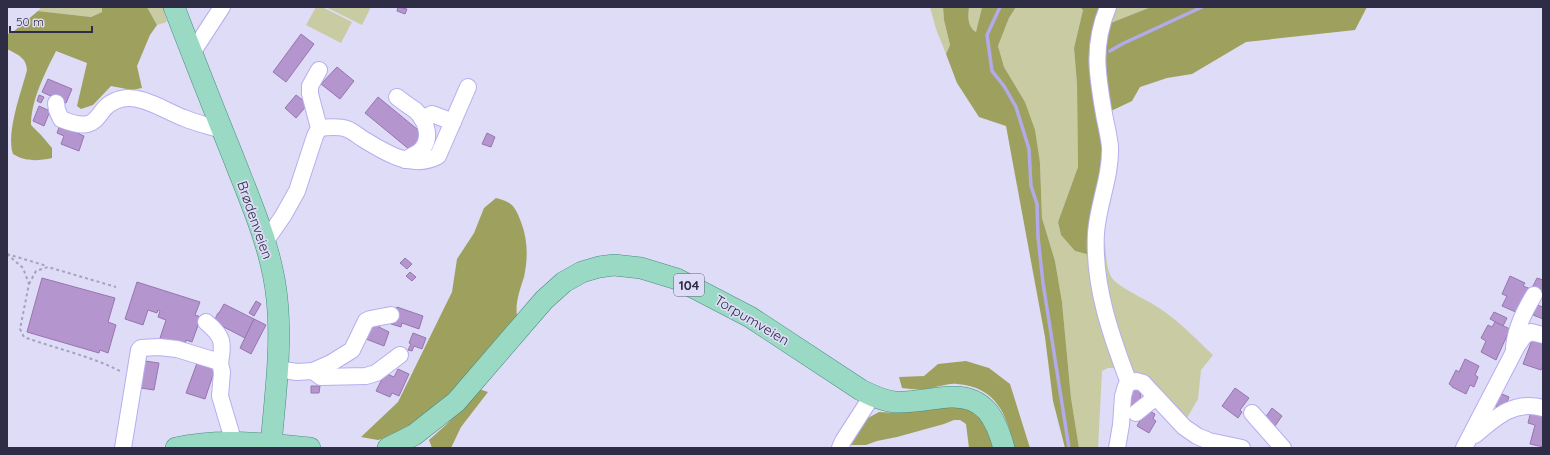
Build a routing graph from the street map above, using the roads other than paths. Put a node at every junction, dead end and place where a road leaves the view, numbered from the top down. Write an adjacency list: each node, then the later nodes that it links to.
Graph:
1 (174, 7): 4 (main road, Brødenveien)
2 (222, 7): 4 (street)
3 (1108, 7): 24 (street)
4 (192, 53): 12 (main road, Brødenveien)
5 (319, 70): 11 (street)
6 (468, 87): 10 (street)
7 (397, 97): 9 (street)
8 (56, 103): 12 (street)
9 (422, 119): 10 (street); 13 (street)
10 (453, 122): 13 (street)
11 (319, 128): 13 (street); 14 (street)
12 (222, 130): 14 (main road, Brødenveien)
13 (405, 160)
14 (265, 242): 22 (main road, Brødenveien)
15 (1534, 295): 19 (street)
16 (391, 315): 23 (street)
17 (206, 322): 21 (street)
18 (1543, 335): 19 (street)
19 (1513, 353): 31 (street)
20 (400, 355): 23 (street)
21 (220, 363): 32 (street); 33 (street)
22 (277, 369): 23 (street); 30 (main road, Brødenveien)
23 (313, 371)
24 (1129, 383): 26 (street); 39 (street)
25 (872, 396): 36 (main road, Torpumveien / 104); 37 (street); 38 (main road, Torpumveien / 104)
26 (1156, 397): 28 (street); 40 (street)
27 (1543, 408): 31 (street)
28 (1136, 413)
29 (1252, 413): 41 (street)
30 (271, 444): 32 (main road); 35 (main road)
31 (1466, 444)
32 (234, 445): 34 (main road)
33 (123, 448)
34 (176, 448)
35 (310, 448)
36 (388, 448)
37 (840, 448)
38 (1004, 448)
39 (1117, 448)
40 (1242, 448)
41 (1282, 448)

